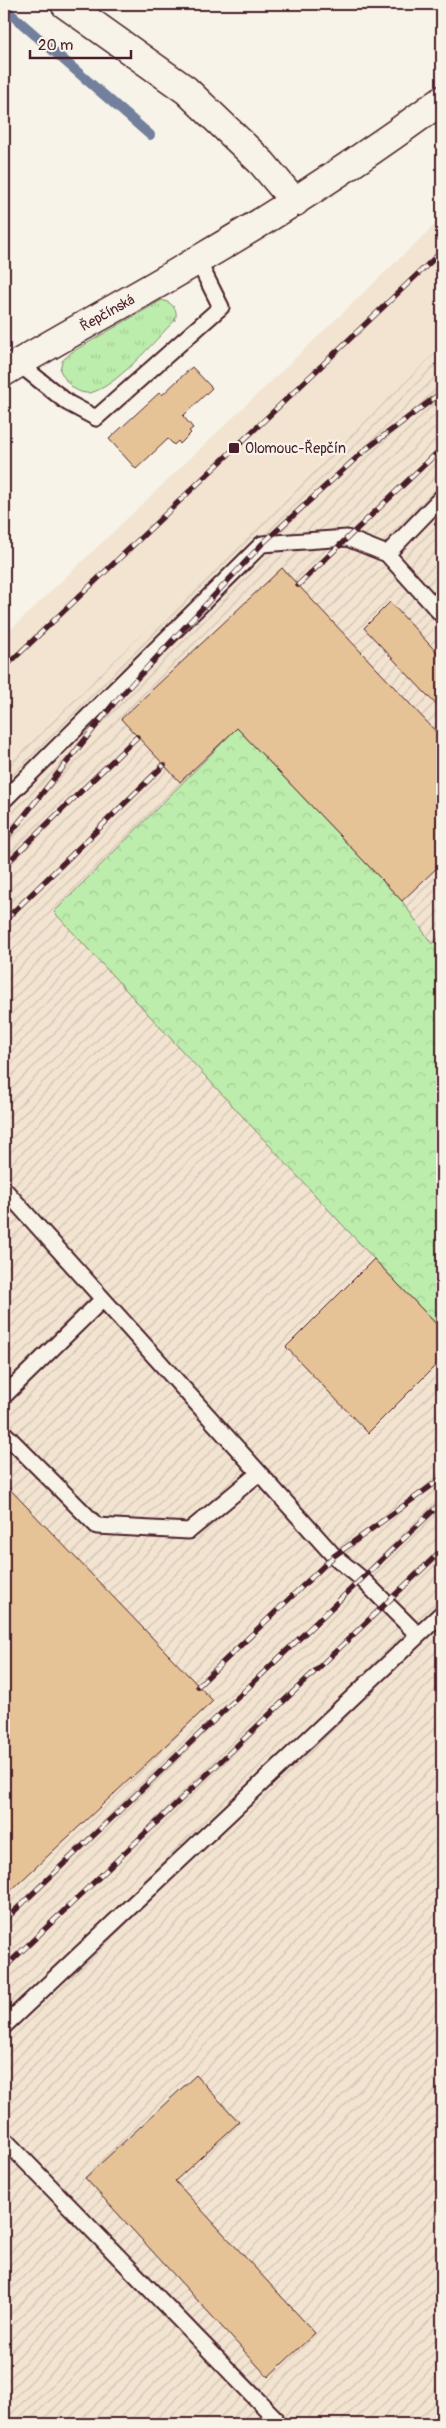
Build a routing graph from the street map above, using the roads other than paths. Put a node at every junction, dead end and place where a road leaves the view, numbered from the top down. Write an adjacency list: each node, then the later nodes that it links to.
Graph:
1 (65, 4): 3 (street)
2 (442, 100): 3 (street, Řepčínská)
3 (295, 202): 4 (street, Řepčínská)
4 (204, 257): 5 (street, Řepčínská); 5 (lane)
5 (11, 368)
6 (442, 498): 7 (lane)
7 (387, 554): 8 (lane); 9 (lane)
8 (442, 615)
9 (4, 800)
10 (4, 1189): 11 (lane)
11 (103, 1299): 12 (lane); 14 (lane)
12 (4, 1396)
13 (4, 1433): 14 (lane)
14 (259, 1473): 16 (lane)
15 (442, 1613): 16 (lane)
16 (418, 1635): 17 (lane)
17 (4, 2026)
18 (4, 2139): 19 (lane)
19 (274, 2417)

